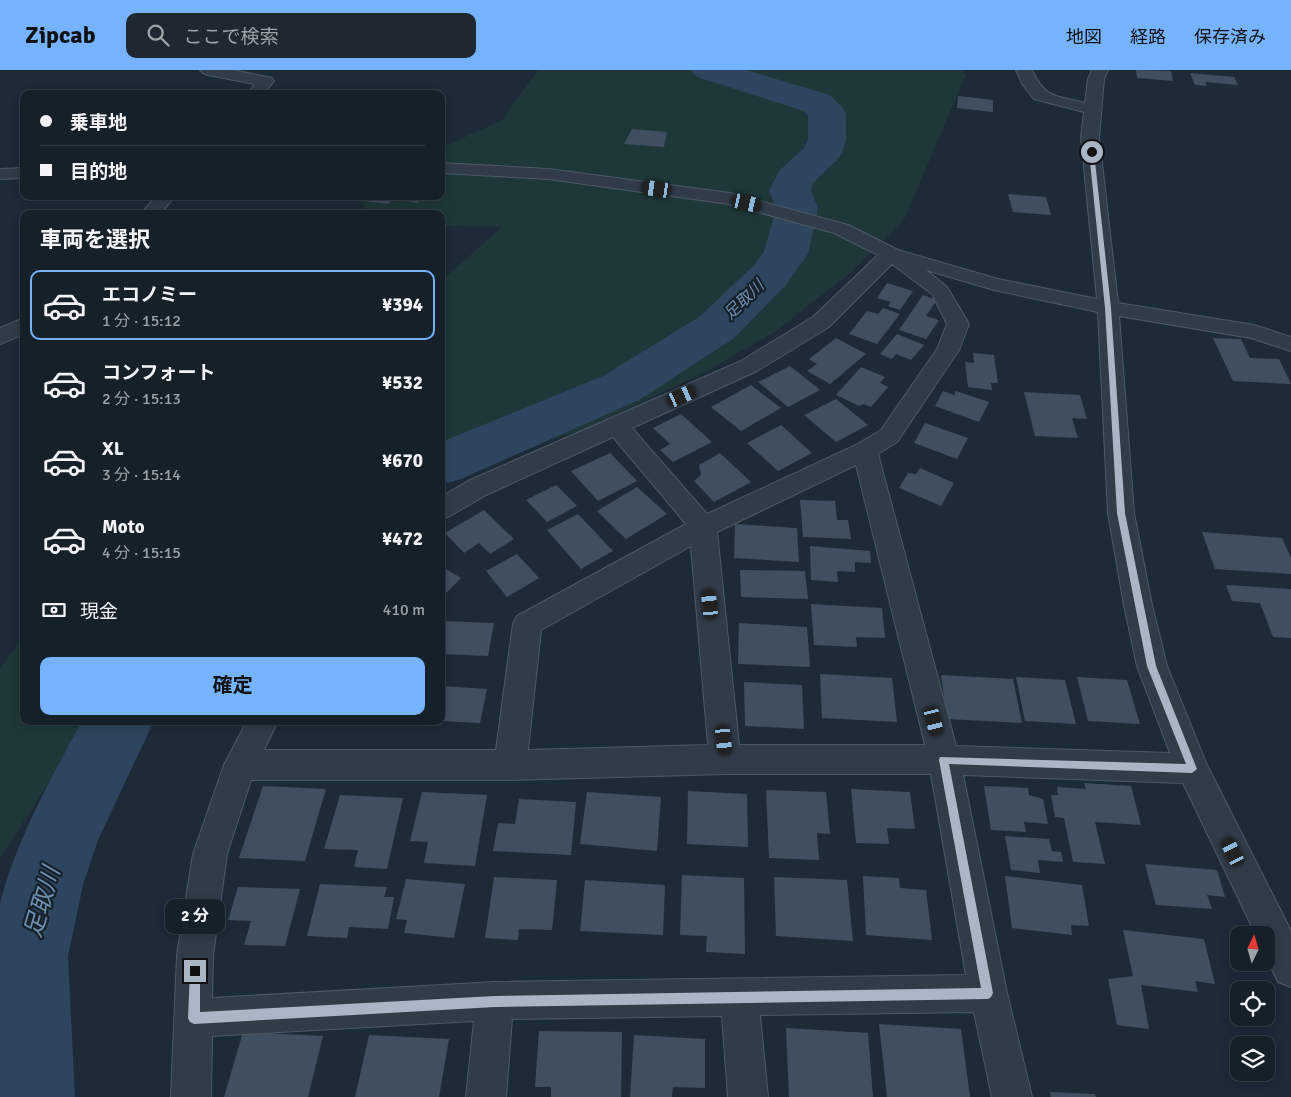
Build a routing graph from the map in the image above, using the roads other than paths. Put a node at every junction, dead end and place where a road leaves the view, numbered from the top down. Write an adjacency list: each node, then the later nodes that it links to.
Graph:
1 (208, 70): 4 (street)
2 (1024, 70): 5 (street)
3 (1100, 70): 5 (street)
4 (258, 90)
5 (1094, 110): 12 (street)
6 (445, 168): 11 (street)
7 (20, 173): 8 (street)
8 (0, 174)
9 (162, 200): 10 (street)
10 (154, 210)
11 (891, 254): 12 (street); 16 (street); 17 (street)
12 (1108, 308): 15 (street); 25 (street)
13 (20, 326): 14 (street)
14 (0, 337)
15 (1291, 344)
16 (616, 426): 18 (street); 19 (street)
17 (865, 451): 19 (street); 22 (street)
18 (445, 507)
19 (703, 527): 21 (street); 24 (street)
20 (261, 725): 23 (street)
21 (725, 759): 22 (street); 24 (street)
22 (944, 760): 25 (street); 27 (street)
23 (240, 765): 24 (street); 30 (street)
24 (510, 765)
25 (1192, 769): 26 (street)
26 (1291, 969)
27 (988, 993): 28 (street); 34 (street)
28 (740, 996): 29 (street); 33 (street)
29 (495, 1001): 30 (street); 32 (street)
30 (194, 1018): 31 (street)
31 (191, 1097)
32 (486, 1097)
33 (748, 1097)
34 (1012, 1097)

